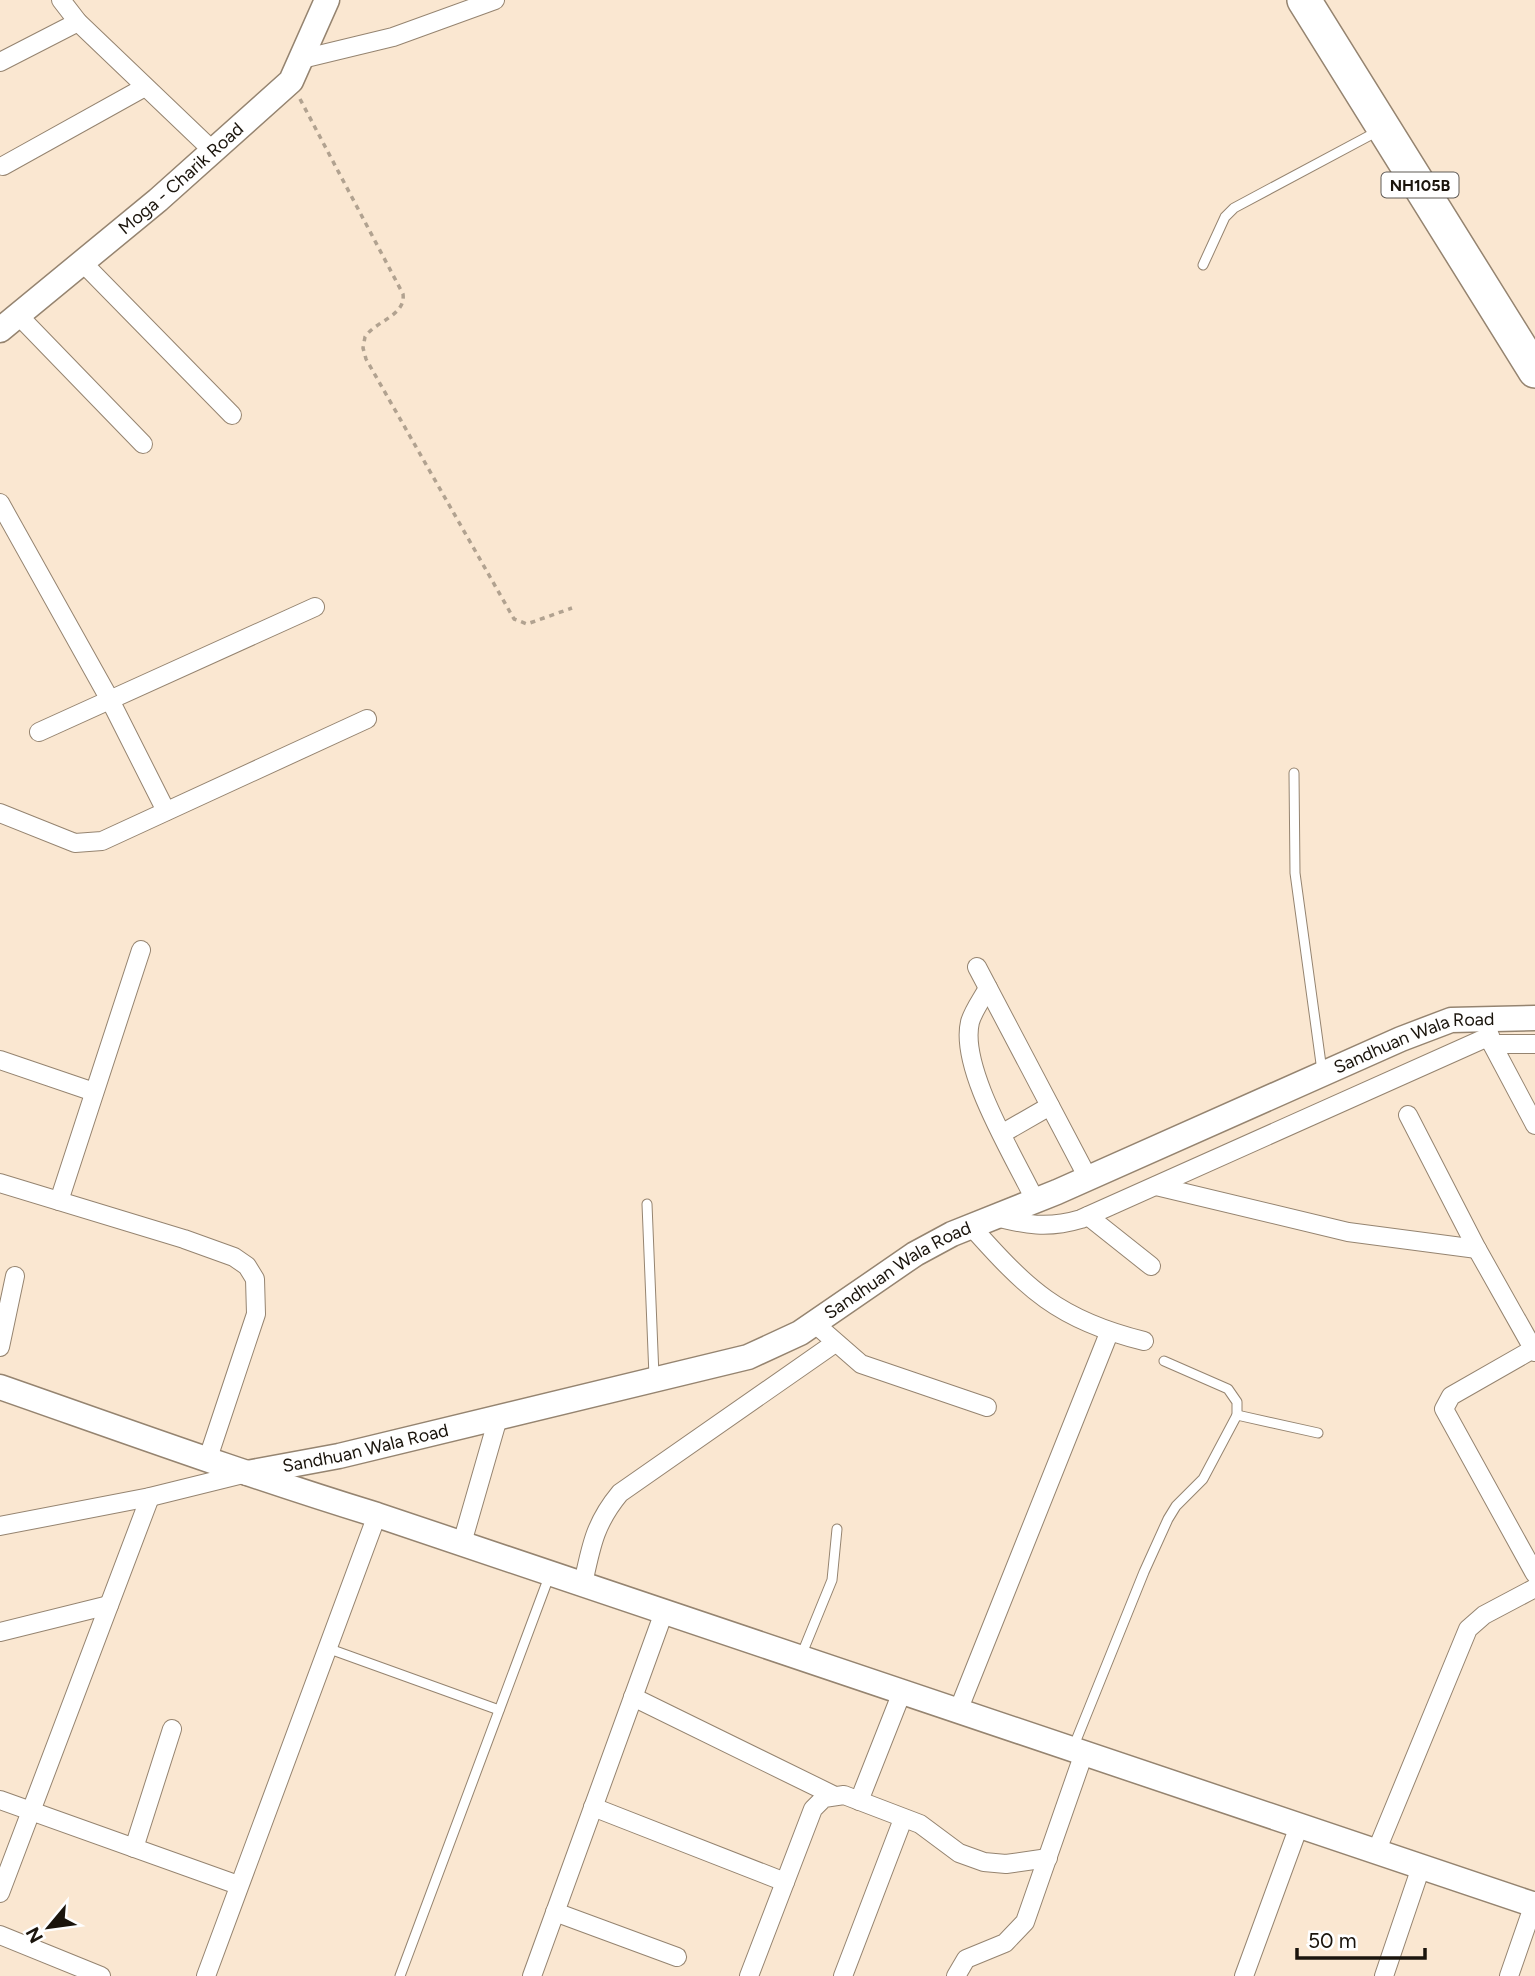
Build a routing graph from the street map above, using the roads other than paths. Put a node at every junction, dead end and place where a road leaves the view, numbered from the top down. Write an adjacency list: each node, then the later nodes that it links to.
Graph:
1 (61, 0): 5 (street)
2 (327, 0): 6 (street, Moga - Charik Road)
3 (495, 0): 6 (street)
4 (1304, 0): 9 (highway, NH105B)
5 (78, 22): 7 (street); 8 (street)
6 (302, 59): 10 (street, Moga - Charik Road)
7 (0, 62)
8 (145, 87): 10 (street); 11 (street)
9 (1384, 128): 13 (lane); 15 (highway, NH105B)
10 (214, 151): 12 (street, Moga - Charik Road)
11 (3, 166)
12 (82, 262): 14 (street, Moga - Charik Road); 16 (street)
13 (1203, 265)
14 (9, 323): 17 (street)
15 (1535, 371)
16 (232, 415)
17 (143, 444)
18 (0, 503): 20 (street)
19 (315, 607): 20 (street)
20 (110, 700): 22 (street); 24 (street)
21 (367, 719): 24 (street)
22 (39, 732)
23 (1294, 773): 33 (lane)
24 (166, 811): 25 (street)
25 (0, 813)
26 (141, 950): 34 (street)
27 (977, 967): 28 (street)
28 (988, 988): 35 (street); 38 (street)
29 (1535, 1018): 30 (street, Sandhuan Wala Road)
30 (1489, 1032): 31 (street); 33 (street, Sandhuan Wala Road); 37 (street); 41 (street)
31 (1535, 1044)
32 (0, 1060): 34 (street)
33 (1322, 1073): 39 (street, Sandhuan Wala Road)
34 (94, 1092): 43 (street)
35 (1050, 1106): 38 (street); 39 (street)
36 (1408, 1115): 47 (street)
37 (1535, 1125)
38 (1003, 1133): 42 (street)
39 (1088, 1178): 42 (street, Sandhuan Wala Road)
40 (0, 1183): 43 (street)
41 (1156, 1186): 45 (street); 47 (street)
42 (1035, 1200): 46 (street, Sandhuan Wala Road)
43 (59, 1201): 63 (street)
44 (647, 1204): 57 (lane)
45 (1088, 1216): 46 (street); 48 (street)
46 (981, 1220): 50 (street, Sandhuan Wala Road); 51 (street)
47 (1476, 1249): 55 (street)
48 (1151, 1266)
49 (15, 1276): 54 (street)
50 (814, 1324): 53 (street); 57 (street, Sandhuan Wala Road)
51 (1109, 1333): 52 (street); 82 (street)
52 (1144, 1341)
53 (835, 1343): 59 (street); 72 (street)
54 (0, 1347)
55 (1534, 1350): 71 (street)
56 (1164, 1361): 60 (lane)
57 (654, 1381): 61 (street, Sandhuan Wala Road)
58 (0, 1387): 63 (street)
59 (987, 1406)
60 (1237, 1415): 62 (lane); 84 (lane)
61 (498, 1418): 64 (street, Sandhuan Wala Road); 69 (street)
62 (1318, 1433)
63 (208, 1458): 64 (street)
64 (243, 1474): 65 (street); 66 (street)
65 (150, 1497): 67 (street); 74 (street)
66 (377, 1515): 69 (street); 77 (street)
67 (0, 1526)
68 (837, 1529): 78 (lane)
69 (462, 1543): 70 (street)
70 (551, 1573): 72 (street); 81 (lane)
71 (1535, 1574)
72 (583, 1584): 75 (street)
73 (1535, 1588): 93 (street)
74 (109, 1605): 76 (street); 89 (street)
75 (664, 1612): 78 (street); 80 (street)
76 (0, 1632)
77 (327, 1648): 81 (lane); 97 (street)
78 (800, 1657): 79 (street)
79 (902, 1692): 82 (street); 87 (street)
80 (634, 1697): 85 (street); 88 (street)
81 (499, 1710): 105 (lane)
82 (958, 1711): 84 (street)
83 (172, 1729): 92 (street)
84 (1079, 1751): 91 (street); 94 (street)
85 (833, 1795): 87 (street); 96 (street)
86 (0, 1800): 89 (street)
87 (859, 1801): 90 (street)
88 (593, 1807): 96 (street); 100 (street)
89 (30, 1811): 92 (street); 98 (street)
90 (903, 1819): 94 (street); 108 (street)
91 (1299, 1826): 93 (street); 110 (street)
92 (134, 1848): 97 (street)
93 (1376, 1852): 95 (street)
94 (1048, 1858): 109 (street)
95 (1421, 1867): 99 (street); 111 (street)
96 (785, 1882): 107 (street)
97 (238, 1885): 104 (street)
98 (0, 1894)
99 (1535, 1903): 112 (street)
100 (555, 1912): 102 (street); 106 (street)
101 (0, 1935): 103 (street)
102 (677, 1957)
103 (101, 1976)
104 (206, 1976)
105 (400, 1976)
106 (532, 1976)
107 (749, 1976)
108 (843, 1976)
109 (956, 1976)
110 (1244, 1976)
111 (1384, 1976)
112 (1509, 1976)

